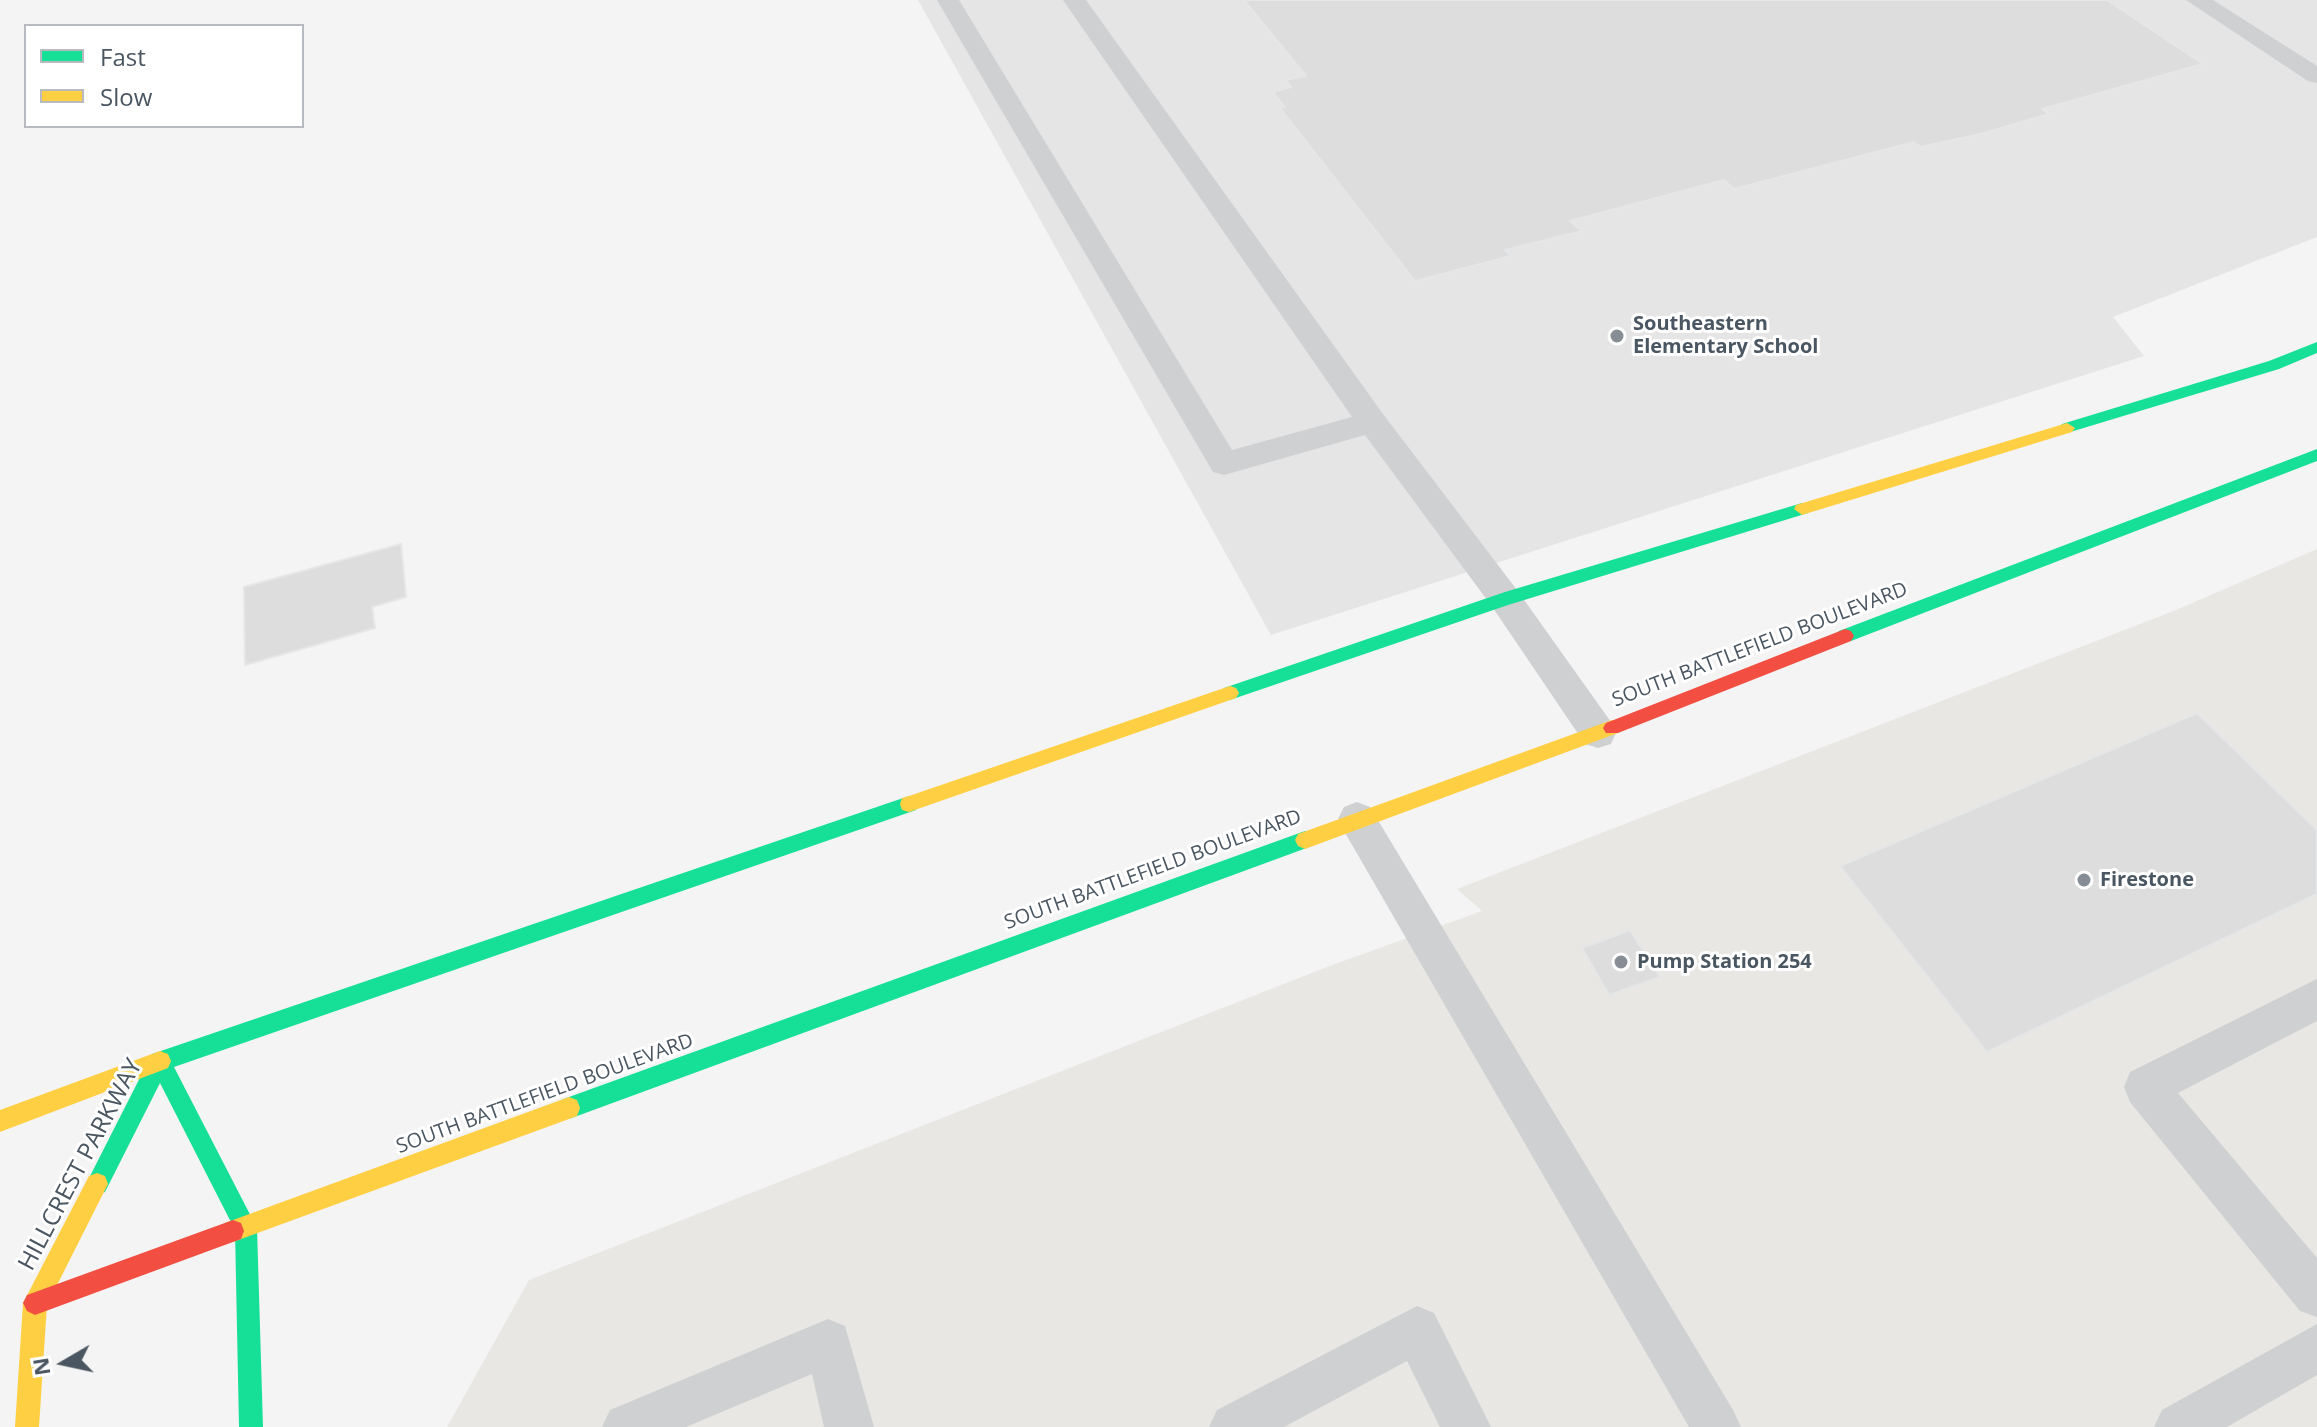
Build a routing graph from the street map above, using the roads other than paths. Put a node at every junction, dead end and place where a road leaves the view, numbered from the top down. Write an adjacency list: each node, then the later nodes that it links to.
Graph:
1 (948, 0): 6 (lane)
2 (1074, 0): 6 (lane)
3 (2197, 0): 4 (lane)
4 (2317, 76)
5 (2317, 347): 8 (main road)
6 (1372, 422): 8 (lane)
7 (2317, 455): 9 (main road, SOUTH BATTLEFIELD BOULEVARD)
8 (1505, 599): 9 (lane); 12 (main road)
9 (1598, 733): 10 (main road, SOUTH BATTLEFIELD BOULEVARD)
10 (1357, 819): 14 (main road, SOUTH BATTLEFIELD BOULEVARD); 25 (lane)
11 (2317, 999): 15 (lane)
12 (160, 1061): 13 (main road); 14 (main road, HILLCREST PARKWAY); 16 (main road, HILLCREST PARKWAY)
13 (0, 1121)
14 (246, 1228): 16 (main road, SOUTH BATTLEFIELD BOULEVARD); 20 (main road, HILLCREST PARKWAY)
15 (2317, 1294)
16 (35, 1303): 17 (main road, SOUTH BATTLEFIELD BOULEVARD); 19 (main road, HILLCREST PARKWAY)
17 (12, 1311)
18 (2317, 1348): 26 (lane)
19 (27, 1427)
20 (251, 1427)
21 (627, 1427): 22 (lane)
22 (849, 1427)
23 (1234, 1427): 24 (lane)
24 (1466, 1427)
25 (1716, 1427)
26 (2179, 1427)

